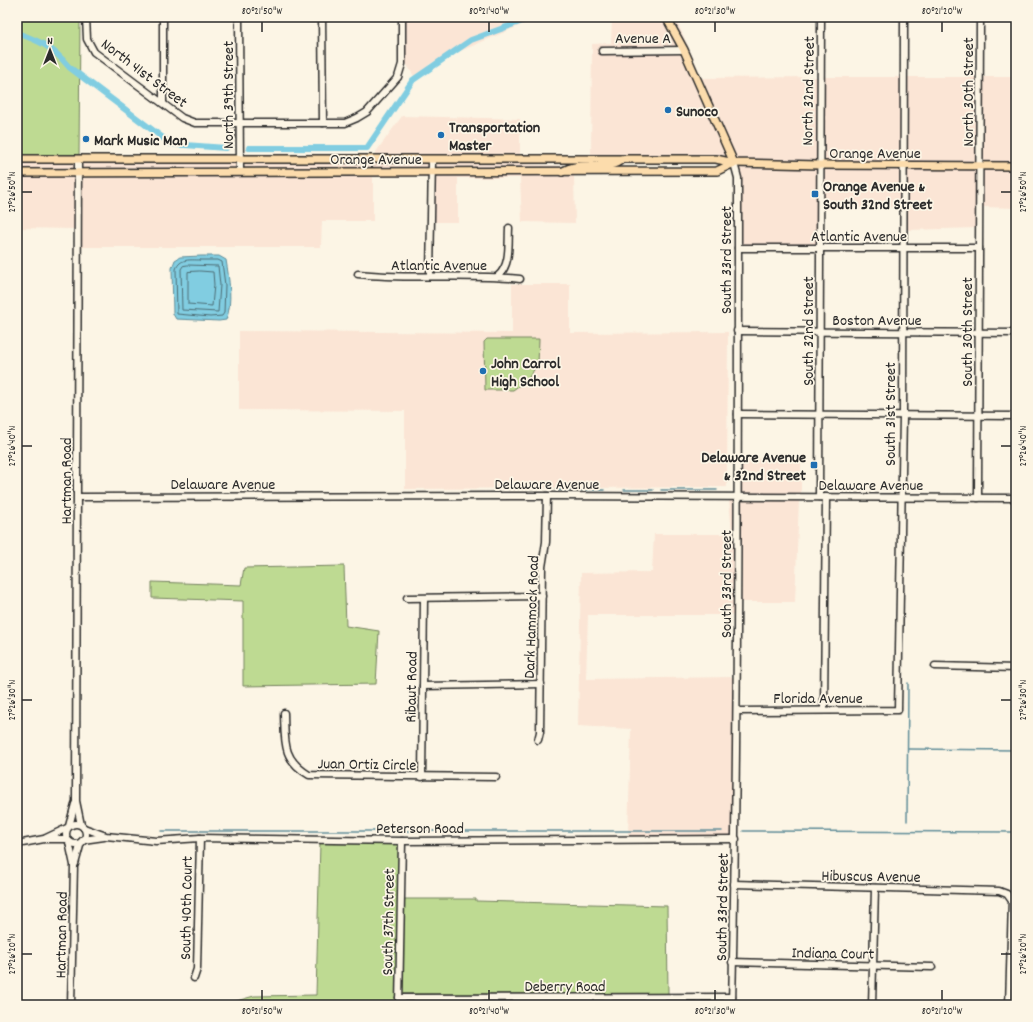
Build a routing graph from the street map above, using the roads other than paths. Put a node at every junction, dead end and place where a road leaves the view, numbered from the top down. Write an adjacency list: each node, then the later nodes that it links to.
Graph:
1 (86, 17): 12 (street, North 41st Street)
2 (162, 17): 12 (street)
3 (239, 17): 14 (street, North 39th Street)
4 (322, 17): 13 (street)
5 (402, 17): 13 (street, North 41st Street)
6 (666, 17): 10 (main road)
7 (821, 17): 21 (street, North 32nd Street)
8 (904, 17): 22 (street, South 31st Street)
9 (980, 17): 23 (street, North 30th Street)
10 (684, 50): 11 (street, Avenue A); 20 (main road)
11 (602, 51)
12 (163, 103): 14 (street, North 41st Street)
13 (322, 123): 14 (street, North 41st Street)
14 (240, 124): 17 (street, North 39th Street)
15 (623, 158): 19 (main road, Orange Avenue); 20 (main road, Orange Avenue); 27 (main road)
16 (17, 159): 18 (main road, Orange Avenue)
17 (240, 159): 18 (main road, Orange Avenue); 19 (main road, Orange Avenue); 25 (street, North 39th Street)
18 (78, 160): 29 (street, Hartman Road)
19 (432, 160): 26 (street)
20 (734, 163): 21 (main road, Orange Avenue); 27 (main road, Orange Avenue); 31 (street, South 33rd Street)
21 (819, 165): 22 (main road, Orange Avenue); 34 (street, South 32nd Street)
22 (904, 166): 23 (main road, Orange Avenue); 32 (street, South 31st Street)
23 (980, 166): 24 (main road, Orange Avenue); 33 (street, South 30th Street)
24 (1016, 166)
25 (240, 172): 26 (main road, Orange Avenue); 29 (main road, Orange Avenue)
26 (432, 172): 27 (main road, Orange Avenue); 36 (street)
27 (562, 172)
28 (17, 173): 29 (main road, Orange Avenue)
29 (78, 173): 50 (street, Hartman Road)
30 (509, 228): 37 (street)
31 (738, 248): 34 (street, Atlantic Avenue); 39 (street, South 33rd Street)
32 (904, 248): 33 (street, Atlantic Avenue); 34 (street, Atlantic Avenue); 41 (street, South 31st Street)
33 (979, 248): 42 (street, South 30th Street)
34 (820, 249): 40 (street, South 32nd Street)
35 (358, 274): 36 (street, Atlantic Avenue)
36 (430, 276): 37 (street, Atlantic Avenue)
37 (498, 276): 38 (street, Atlantic Avenue)
38 (520, 279)
39 (737, 331): 40 (street, Boston Avenue); 44 (street, South 33rd Street)
40 (820, 331): 41 (street, Boston Avenue); 45 (street, South 32nd Street)
41 (903, 331): 42 (street, Boston Avenue); 46 (street, South 31st Street)
42 (979, 332): 43 (street, Boston Avenue); 47 (street, South 30th Street)
43 (1016, 333)
44 (738, 414): 45 (street); 51 (street, South 33rd Street)
45 (819, 415): 46 (street); 52 (street, South 32nd Street)
46 (903, 415): 47 (street); 54 (street, South 31st Street)
47 (979, 416): 48 (street); 55 (street, South 30th Street)
48 (1016, 416)
49 (547, 496): 50 (street, Delaware Avenue); 51 (street, Delaware Avenue); 57 (street, Dark Hammock Road)
50 (78, 497): 71 (street, Hartman Road)
51 (739, 497): 52 (street, Delaware Avenue); 66 (street, South 33rd Street)
52 (819, 497): 53 (street, Delaware Avenue)
53 (826, 497): 54 (street, Delaware Avenue); 64 (street)
54 (901, 497): 55 (street, Delaware Avenue); 65 (street, South 31st Street)
55 (978, 498): 56 (street, Delaware Avenue)
56 (1016, 498)
57 (542, 596): 59 (street); 62 (street, Dark Hammock Road)
58 (407, 598): 59 (street)
59 (424, 599): 63 (street, Ribaut Road)
60 (936, 666): 61 (street)
61 (1016, 668)
62 (541, 684): 63 (street); 68 (street, Dark Hammock Road)
63 (423, 686): 69 (street, Ribaut Road)
64 (824, 710): 65 (street, Florida Avenue); 66 (street, Florida Avenue)
65 (898, 710)
66 (738, 711): 77 (street, South 33rd Street)
67 (284, 713): 69 (street, Juan Ortiz Circle)
68 (538, 740)
69 (422, 777): 70 (street, Juan Ortiz Circle)
70 (496, 777)
71 (76, 801): 72 (street, Hartman Road); 73 (street, Hartman Road)
72 (68, 827): 73 (street); 76 (street); 78 (street)
73 (83, 827): 74 (street, Peterson Road); 79 (street)
74 (106, 836): 75 (street, Peterson Road); 79 (street, Peterson Road)
75 (200, 838): 80 (street, Peterson Road); 88 (street, South 40th Court)
76 (44, 839): 78 (street); 81 (street)
77 (736, 839): 80 (street, Peterson Road); 83 (street, South 33rd Street)
78 (68, 840): 79 (street); 82 (street, Hartman Road)
79 (82, 841): 82 (street, Hartman Road)
80 (402, 841): 89 (street, South 37th Street)
81 (17, 844)
82 (74, 865): 91 (street, Hartman Road)
83 (734, 884): 84 (street, Hibuscus Avenue); 85 (street, South 33rd Street)
84 (875, 888): 86 (street); 95 (street, Hibuscus Avenue)
85 (732, 962): 86 (street, Indiana Court); 90 (street, South 33rd Street)
86 (873, 966): 87 (street, Indiana Court); 94 (street)
87 (932, 967)
88 (194, 978)
89 (399, 998): 90 (street, Deberry Road); 92 (street, South 37th Street)
90 (732, 998): 93 (street, South 33rd Street)
91 (71, 1005)
92 (399, 1005)
93 (732, 1005)
94 (872, 1005)
95 (1009, 1005)

